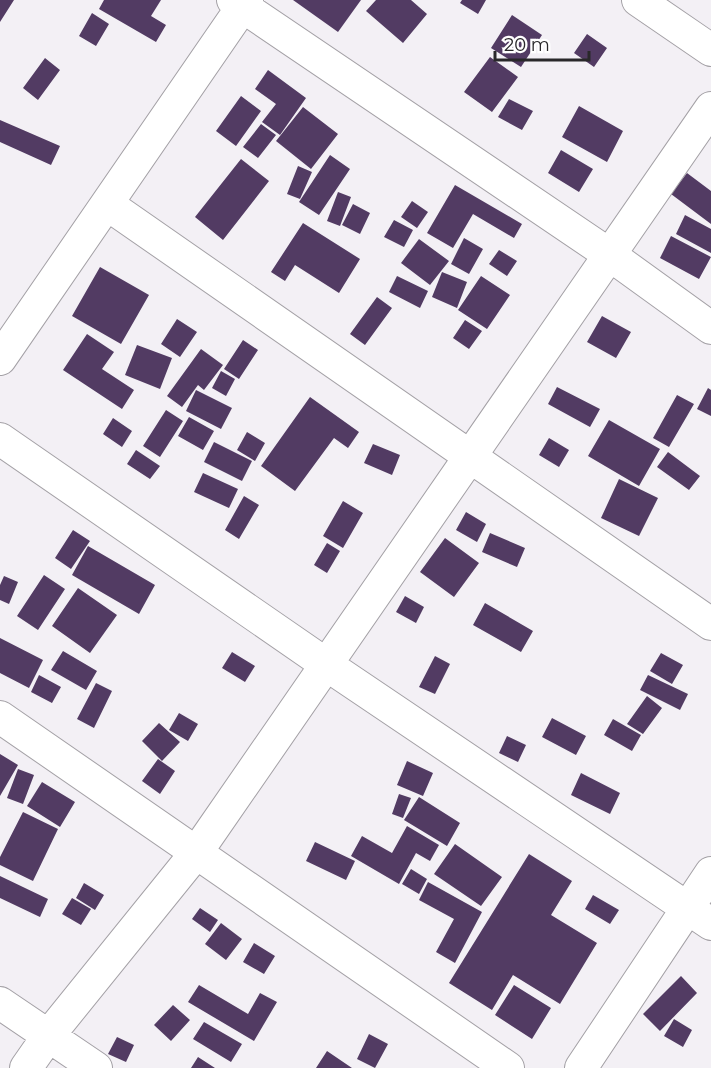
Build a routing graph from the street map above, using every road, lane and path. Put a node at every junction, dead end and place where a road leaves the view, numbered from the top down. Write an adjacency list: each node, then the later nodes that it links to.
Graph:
1 (638, 0): 3 (street)
2 (241, 2): 5 (street); 6 (street)
3 (711, 50)
4 (711, 108): 6 (street)
5 (107, 204): 8 (street); 10 (street)
6 (610, 255): 7 (street); 10 (street)
7 (711, 328)
8 (0, 359)
9 (0, 439): 12 (street)
10 (470, 457): 11 (street); 12 (street)
11 (711, 624)
12 (327, 665): 14 (street); 16 (street)
13 (0, 717): 14 (street)
14 (196, 853): 18 (street); 21 (street)
15 (711, 873): 16 (street)
16 (700, 916): 22 (street)
17 (0, 1003): 18 (street)
18 (49, 1035): 19 (street); 20 (street)
19 (26, 1068)
20 (96, 1068)
21 (508, 1068)
22 (581, 1068)

